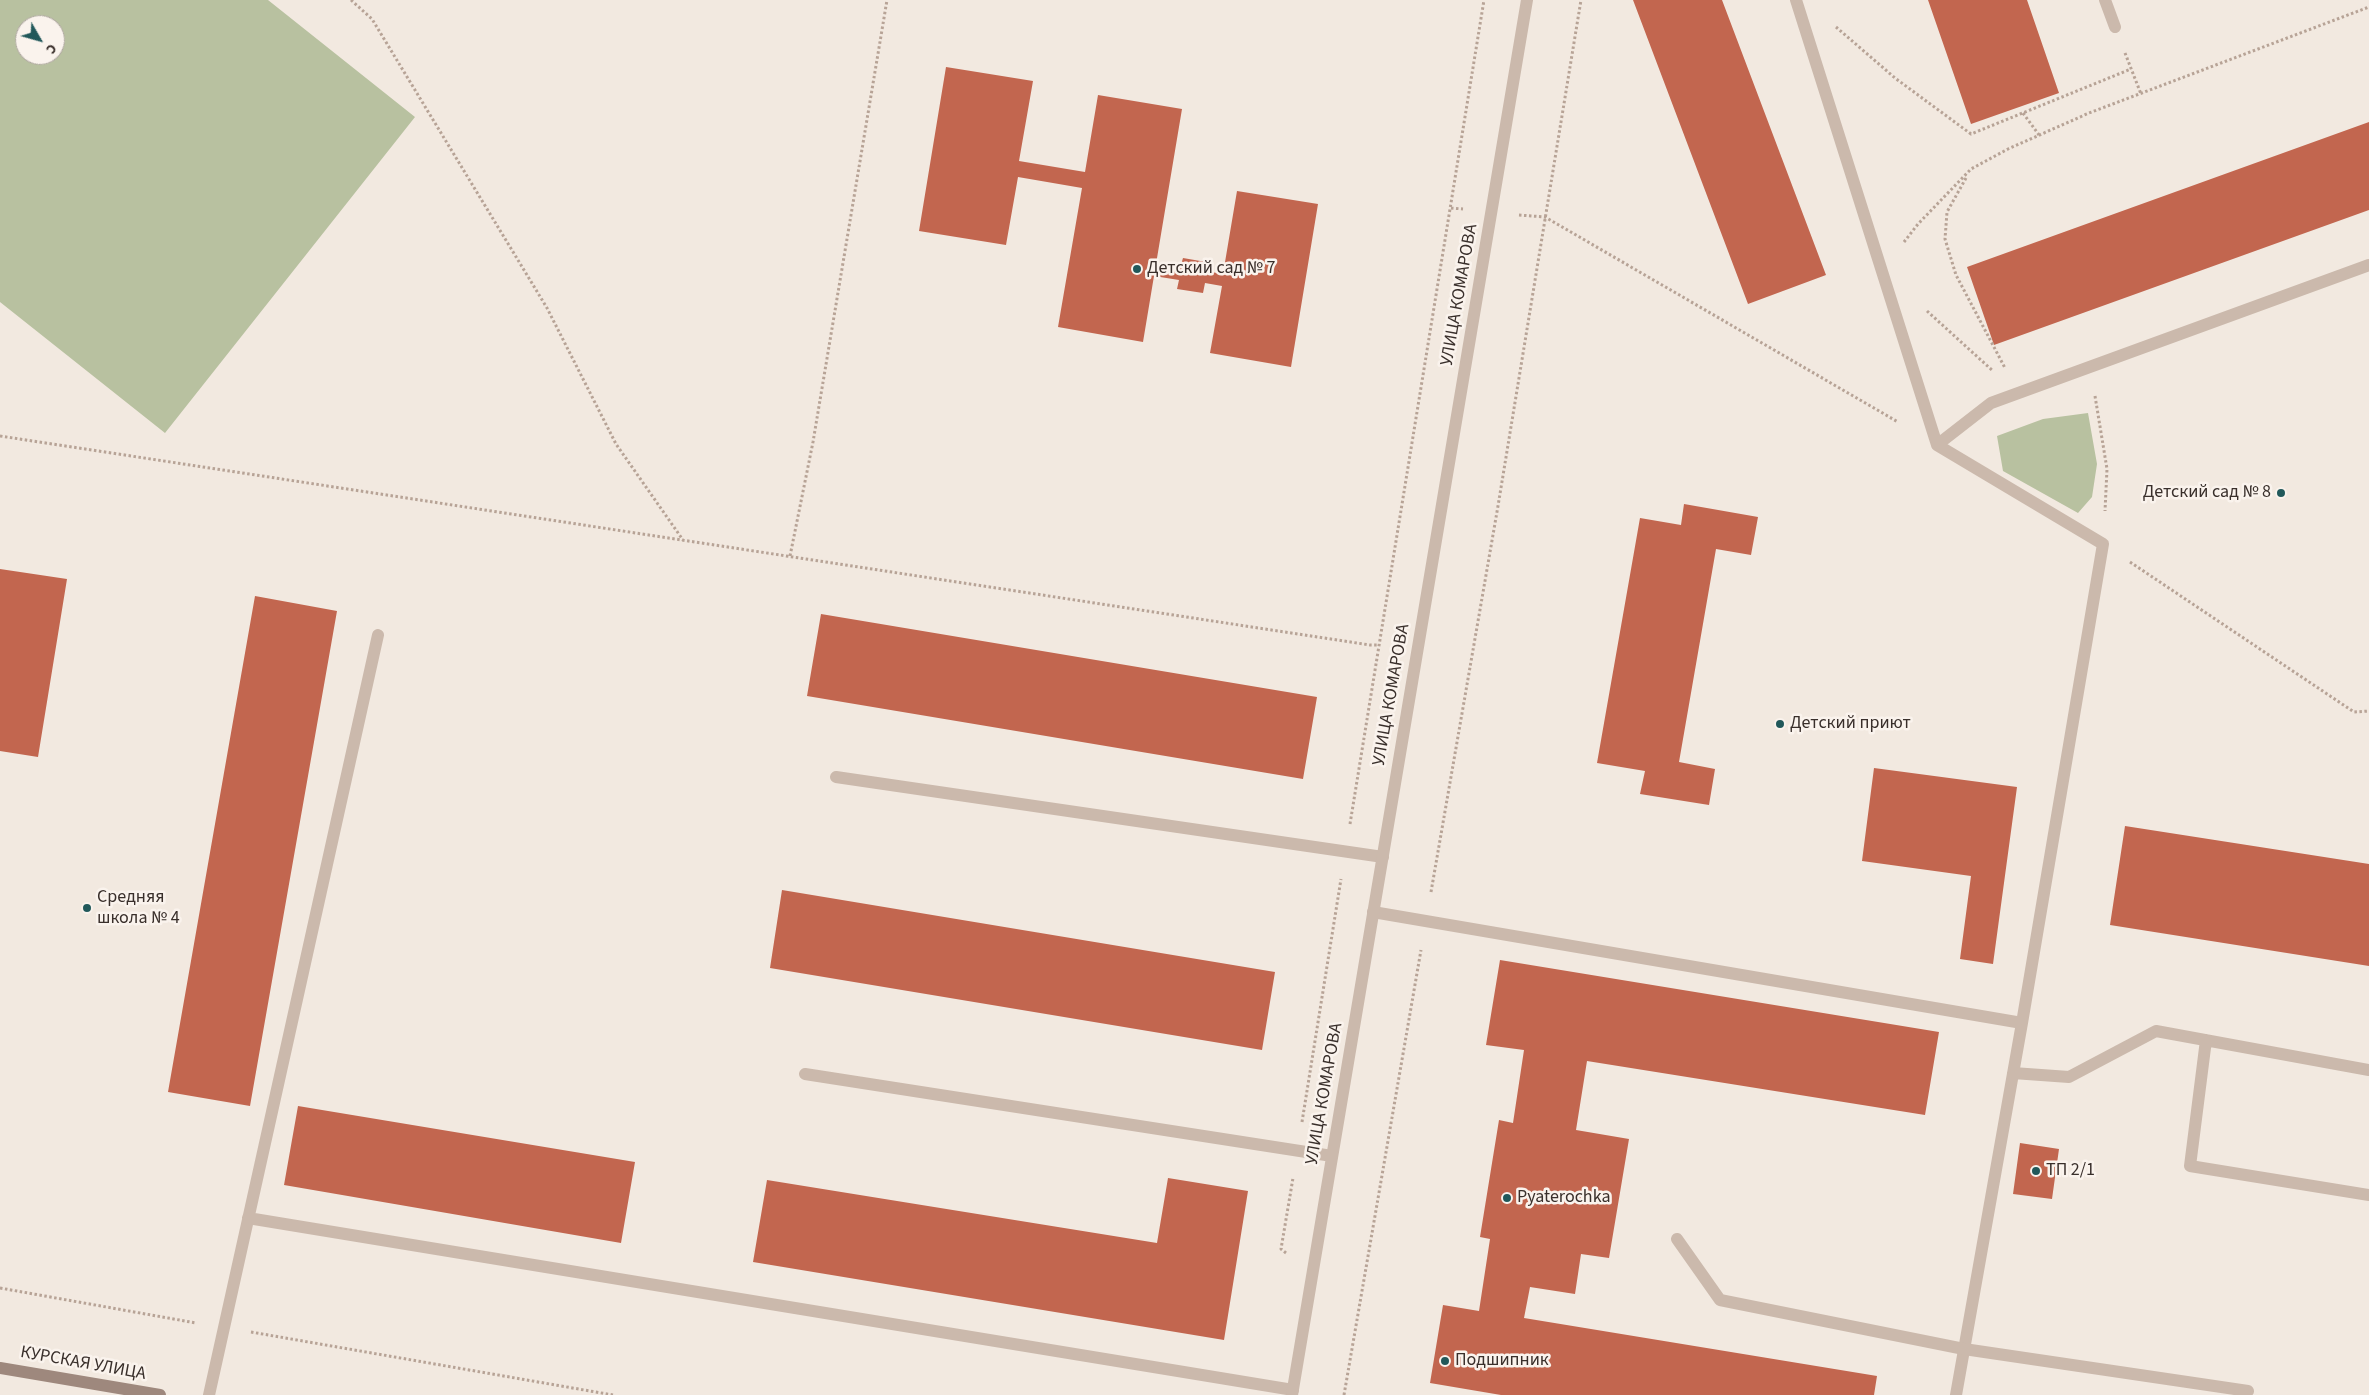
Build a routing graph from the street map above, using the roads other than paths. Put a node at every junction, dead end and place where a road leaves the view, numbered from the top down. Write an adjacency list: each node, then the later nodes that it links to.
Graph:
1 (1527, 0): 9 (street, УЛИЦА КОМАРОВА)
2 (1796, 0): 6 (street)
3 (2105, 0): 4 (street)
4 (2115, 27)
5 (2369, 265): 6 (street)
6 (1937, 445): 11 (street)
7 (378, 635): 18 (street)
8 (836, 777): 9 (street)
9 (1383, 857): 10 (street, УЛИЦА КОМАРОВА)
10 (1373, 912): 11 (street); 16 (street, УЛИЦА КОМАРОВА)
11 (2022, 1023): 15 (street)
12 (2206, 1040): 13 (street); 15 (street); 17 (street)
13 (2369, 1070)
14 (806, 1074): 16 (street)
15 (2013, 1074): 20 (street)
16 (1332, 1156): 23 (street, УЛИЦА КОМАРОВА)
17 (2369, 1195)
18 (248, 1218): 23 (street); 25 (street)
19 (1677, 1239): 20 (street)
20 (1964, 1349): 22 (street); 26 (street)
21 (0, 1368): 24 (main road, КУРСКАЯ УЛИЦА)
22 (2248, 1391)
23 (1293, 1392)
24 (160, 1395)
25 (209, 1395)
26 (1956, 1395)

